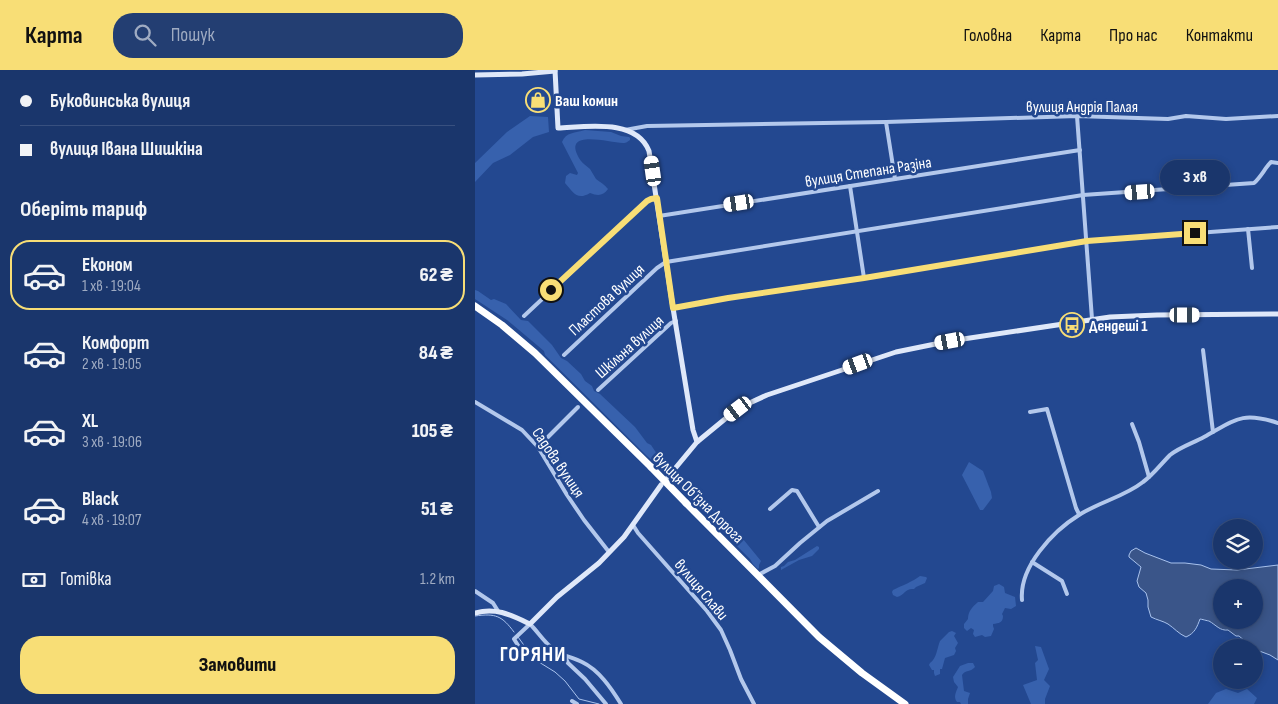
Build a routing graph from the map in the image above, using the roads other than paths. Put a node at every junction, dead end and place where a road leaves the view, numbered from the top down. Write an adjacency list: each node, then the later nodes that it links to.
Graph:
1 (555, 70): 2 (street); 6 (street)
2 (475, 75)
3 (1077, 116): 4 (street, вулиця Андрія Палая); 5 (street, вулиця Андрія Палая); 7 (street)
4 (1278, 116)
5 (886, 122): 6 (street, вулиця Андрія Палая); 9 (street)
6 (625, 130): 12 (street)
7 (1080, 150): 9 (street, вулиця Степана Разіна); 11 (street)
8 (1278, 163): 11 (street)
9 (895, 179): 10 (street, вулиця Степана Разіна)
10 (851, 186): 13 (street, вулиця Степана Разіна); 16 (street)
11 (1083, 195): 16 (street); 17 (street)
12 (657, 198): 13 (street); 24 (street)
13 (659, 216): 18 (street)
14 (1278, 227): 15 (street)
15 (1249, 229): 17 (street); 19 (street)
16 (857, 232): 18 (street); 20 (street)
17 (1087, 241): 20 (street); 25 (street)
18 (666, 262): 22 (street); 28 (street, Пластова вулиця)
19 (1252, 268)
20 (864, 278): 22 (street)
21 (475, 306): 48 (highway, вулиця Обʼїзна Дорога, bridge)
22 (673, 308): 26 (street)
23 (1278, 314): 25 (street)
24 (524, 316)
25 (1092, 320): 36 (street)
26 (676, 321): 29 (street, Шкільна вулиця); 36 (street)
27 (1203, 350): 35 (street)
28 (564, 355)
29 (598, 390)
30 (475, 402): 37 (street, Садова вулиця)
31 (578, 407): 37 (street)
32 (1030, 412): 43 (street)
33 (1132, 424): 39 (street)
34 (1278, 424): 35 (street)
35 (1213, 432): 39 (street)
36 (697, 442): 38 (street)
37 (538, 447): 46 (street, Садова вулиця)
38 (668, 477)
39 (1149, 477): 43 (street)
40 (661, 485): 44 (street)
41 (878, 491): 45 (street)
42 (770, 509): 45 (street)
43 (1079, 514): 47 (street)
44 (633, 525): 46 (street); 61 (street, вулиця Слави)
45 (819, 527): 48 (street)
46 (609, 552): 54 (street)
47 (1032, 562): 50 (street); 51 (street)
48 (757, 575): 62 (highway, вулиця Обʼїзна Дорога)
49 (475, 591): 52 (street)
50 (1067, 594)
51 (1022, 600)
52 (498, 611): 53 (street); 54 (street)
53 (475, 613)
54 (530, 624): 55 (street); 56 (street)
55 (519, 647)
56 (564, 655): 59 (street); 60 (street)
57 (572, 700): 58 (street)
58 (577, 704)
59 (606, 704)
60 (621, 704)
61 (754, 704)
62 (905, 704)

